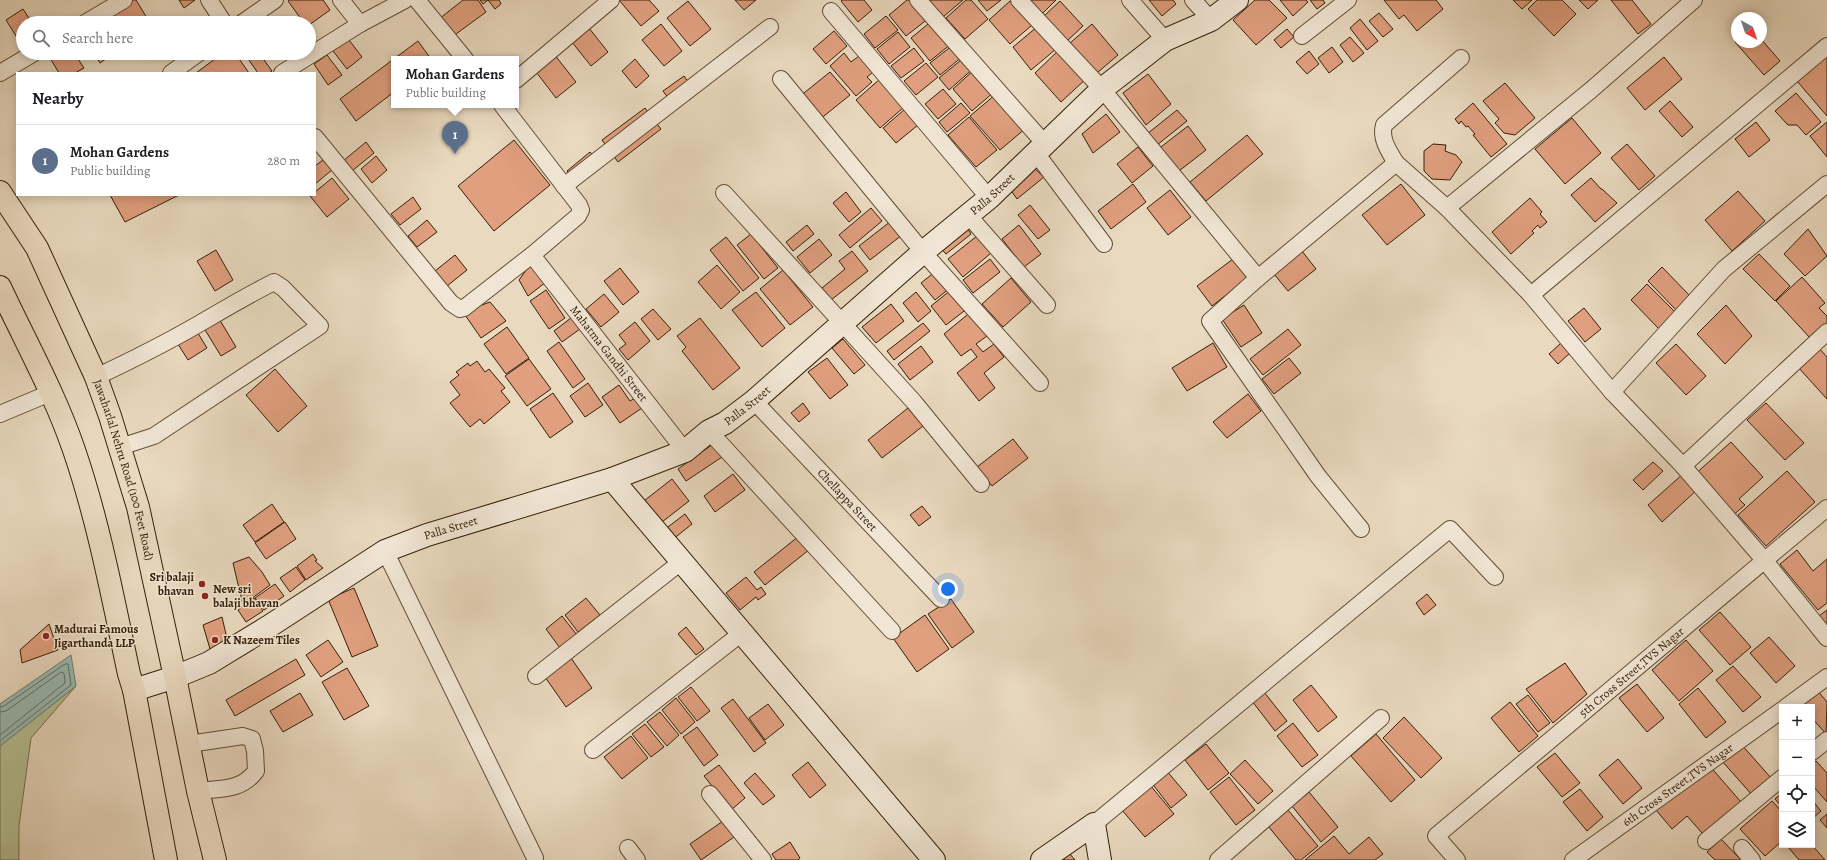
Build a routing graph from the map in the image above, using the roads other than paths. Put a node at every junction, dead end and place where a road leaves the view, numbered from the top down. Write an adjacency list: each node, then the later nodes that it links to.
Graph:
1 (124, 0): 16 (street)
2 (209, 0): 17 (street)
3 (275, 0): 18 (street)
4 (341, 0): 20 (street)
5 (405, 0): 20 (street)
6 (417, 0): 26 (street)
7 (610, 0): 34 (street)
8 (918, 0): 39 (street)
9 (1019, 0): 36 (street)
10 (1130, 0): 23 (street)
11 (1193, 0): 19 (street)
12 (1237, 0): 19 (street, Palla Street)
13 (1348, 0): 22 (street)
14 (1694, 0): 46 (street)
15 (831, 11): 45 (street)
16 (97, 16)
17 (219, 16)
18 (252, 16)
19 (1211, 20): 23 (street, Palla Street)
20 (360, 24): 25 (street)
21 (770, 27): 42 (street)
22 (1302, 36)
23 (1164, 40): 36 (street, Palla Street)
24 (1827, 46): 53 (street)
25 (316, 52)
26 (463, 56)
27 (1462, 58): 40 (street)
28 (22, 60): 33 (street)
29 (190, 60): 31 (street)
30 (303, 60): 32 (street)
31 (172, 72)
32 (284, 72)
33 (0, 73)
34 (519, 77)
35 (781, 79): 49 (street)
36 (1102, 89): 39 (street, Palla Street); 51 (street)
37 (504, 108): 42 (street)
38 (316, 138): 50 (street)
39 (1040, 149): 45 (street, Palla Street); 48 (street)
40 (1396, 163): 46 (street); 51 (street)
41 (1827, 184): 59 (street)
42 (564, 186): 50 (street)
43 (0, 192): 57 (main road, Jawaharlal Nehru Road (100 Feet Road))
44 (724, 193): 55 (street)
45 (989, 198): 47 (street, Palla Street)
46 (1447, 208): 53 (street)
47 (968, 215): 49 (street, Palla Street); 54 (street)
48 (1104, 244)
49 (923, 252): 55 (street, Palla Street); 58 (street)
50 (532, 255): 65 (street, Mahatma Gandhi Street)
51 (1258, 278): 70 (street)
52 (0, 287): 60 (main road)
53 (1530, 295): 59 (street)
54 (1047, 305)
55 (841, 323): 61 (street, Palla Street); 68 (street)
56 (1827, 332): 66 (street)
57 (96, 377): 64 (main road, Jawaharlal Nehru Road (100 Feet Road)); 64 (street)
58 (1040, 383)
59 (1612, 392): 66 (street)
60 (50, 393): 62 (street); 82 (main road)
61 (754, 402): 63 (street, Palla Street); 75 (street, Chellappa Street)
62 (0, 414)
63 (709, 431): 65 (street, Palla Street); 76 (street)
64 (120, 447): 80 (main road, Jawaharlal Nehru Road (100 Feet Road))
65 (686, 452): 67 (street, Palla Street)
66 (1683, 466): 73 (street)
67 (612, 479): 71 (street, Palla Street); 72 (street)
68 (981, 484)
69 (1827, 508): 73 (street, 5th Cross Street,TVS Nagar)
70 (1361, 529)
71 (385, 551): 80 (street, Palla Street); 95 (street)
72 (681, 562): 77 (street); 79 (street)
73 (1765, 562): 78 (street); 103 (street, 5th Cross Street,TVS Nagar)
74 (1495, 577): 93 (street)
75 (941, 599)
76 (892, 631)
77 (743, 632): 88 (street); 99 (street)
78 (1827, 638)
79 (536, 676)
80 (175, 677): 82 (street, Palla Street); 87 (main road, Jawaharlal Nehru Road (100 Feet Road))
81 (1827, 677): 83 (street)
82 (134, 690): 96 (main road)
83 (1790, 704)
84 (1779, 712): 104 (street, 6th Cross Street,TVS Nagar)
85 (1381, 718): 102 (street)
86 (1827, 740): 89 (street)
87 (189, 744): 91 (main road, Jawaharlal Nehru Road (100 Feet Road)); 91 (street)
88 (593, 750)
89 (1815, 750)
90 (1779, 780): 94 (street)
91 (198, 791): 97 (main road, Jawaharlal Nehru Road (100 Feet Road))
92 (710, 794): 98 (street)
93 (1094, 824): 100 (street); 101 (street)
94 (1706, 841)
95 (536, 858)
96 (166, 860)
97 (215, 860)
98 (762, 860)
99 (934, 860)
100 (1042, 860)
101 (1100, 860)
102 (1218, 860)
103 (1457, 860)
104 (1573, 860)

